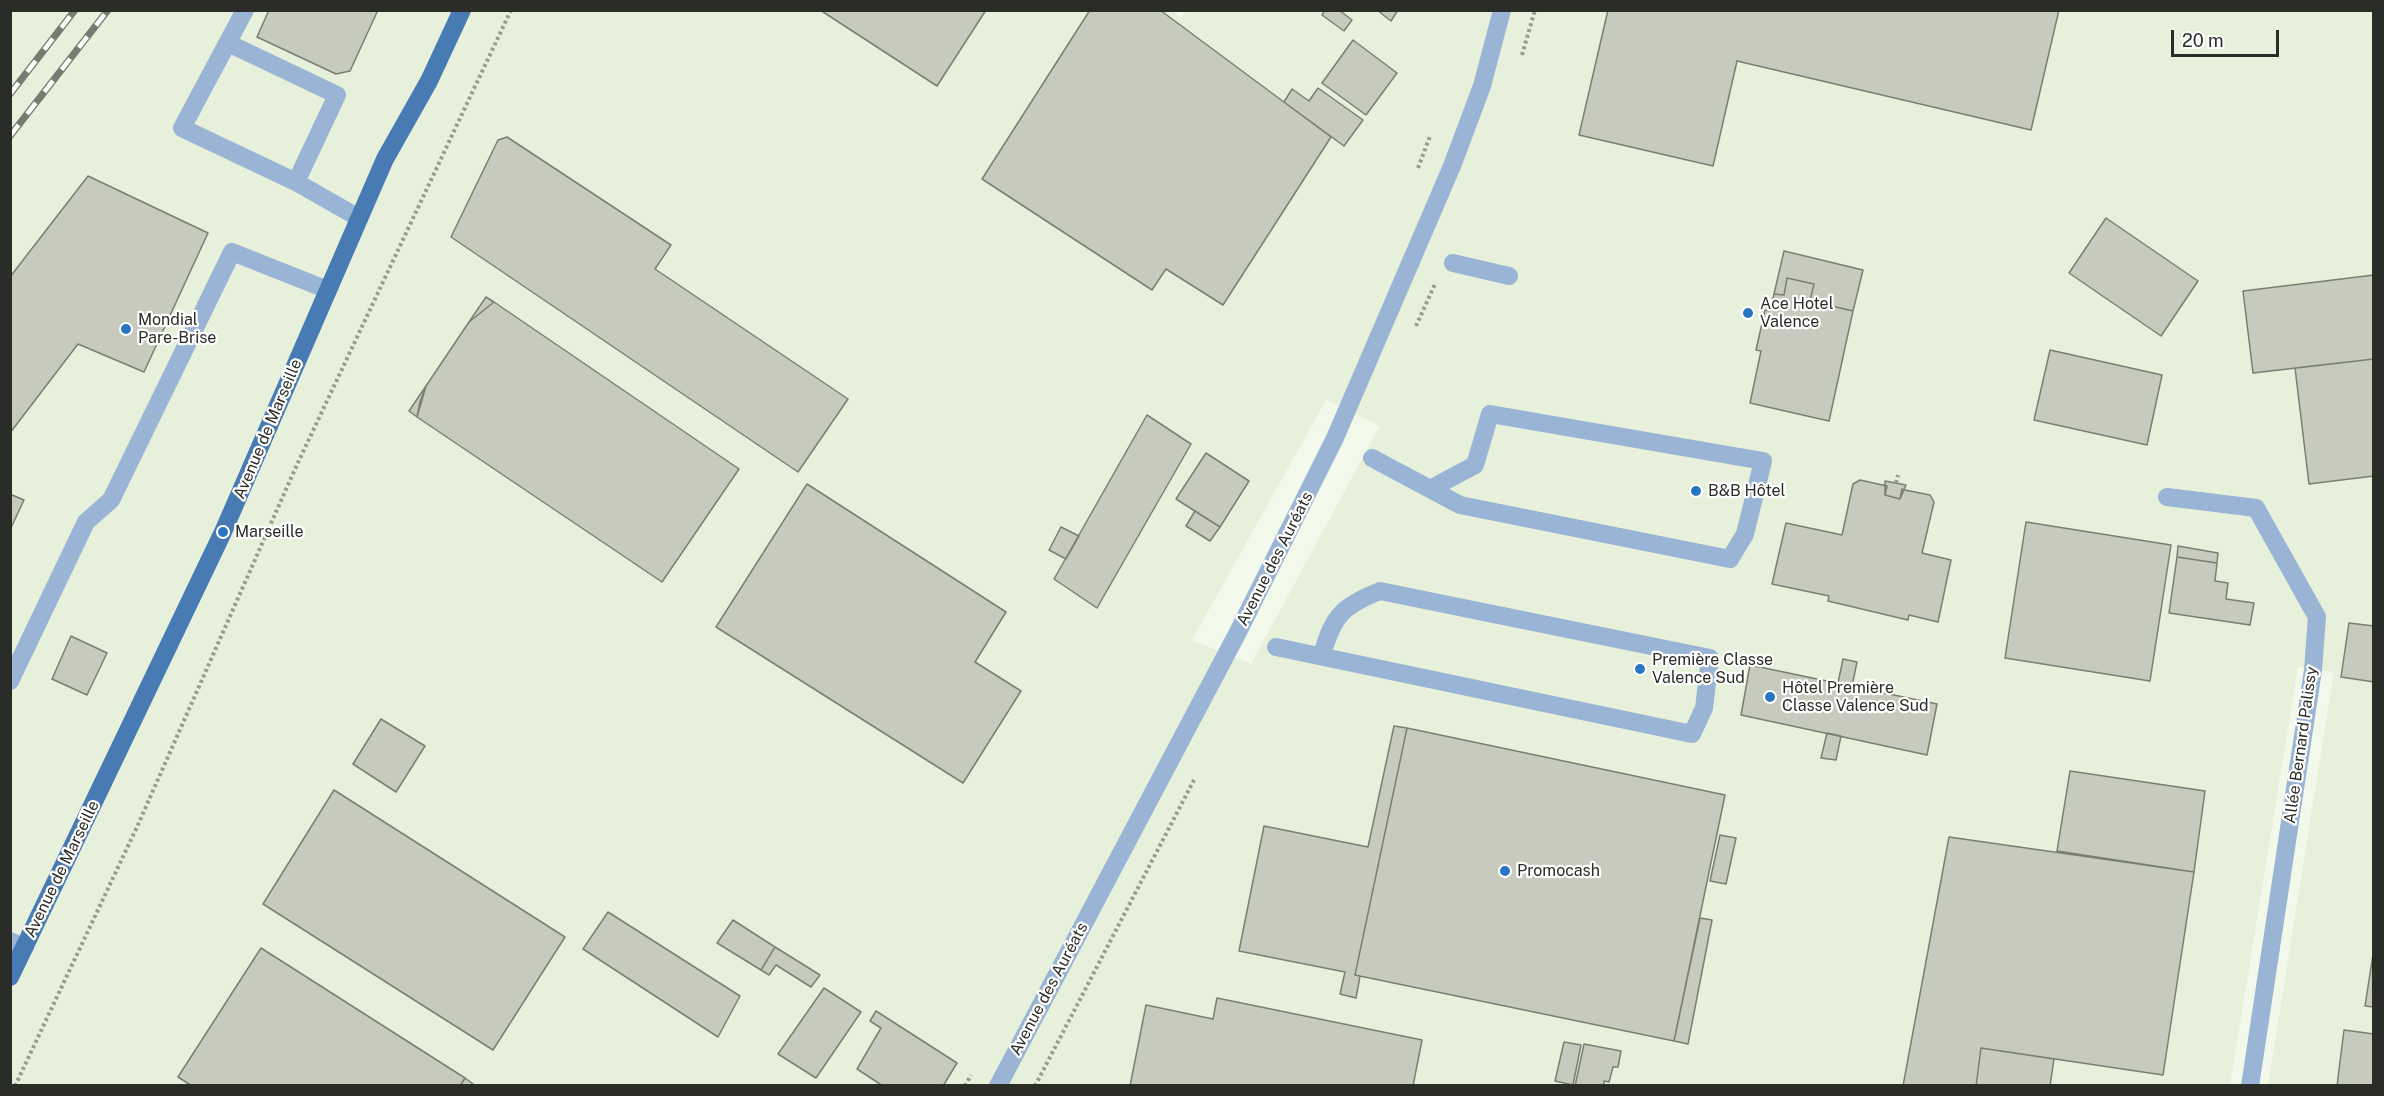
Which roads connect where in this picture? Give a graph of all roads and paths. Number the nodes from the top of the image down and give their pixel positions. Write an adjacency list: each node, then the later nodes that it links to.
1 (245, 10): 5 (street)
2 (462, 10): 9 (main road, Avenue de Marseille)
3 (511, 10): 24 (path)
4 (1502, 10): 26 (street, Avenue des Auréats)
5 (228, 43): 8 (street); 8 (street)
6 (1434, 127): 7 (path)
7 (1417, 171)
8 (296, 182): 9 (street)
9 (359, 218): 12 (main road, Avenue de Marseille)
10 (1453, 263): 11 (street)
11 (1509, 276)
12 (328, 290): 20 (street); 21 (main road, Avenue de Marseille)
13 (1372, 458): 16 (street)
14 (1898, 475): 15 (path)
15 (1896, 483)
16 (1432, 488): 16 (street)
17 (2167, 497): 27 (street, Allée Bernard Palissy)
18 (1276, 647): 19 (street)
19 (1322, 655): 19 (street)
20 (10, 681)
21 (18, 944): 22 (main road, Avenue de Marseille)
22 (10, 977)
23 (973, 1071): 25 (path)
24 (15, 1086)
25 (965, 1086)
26 (998, 1086)
27 (2250, 1086)

